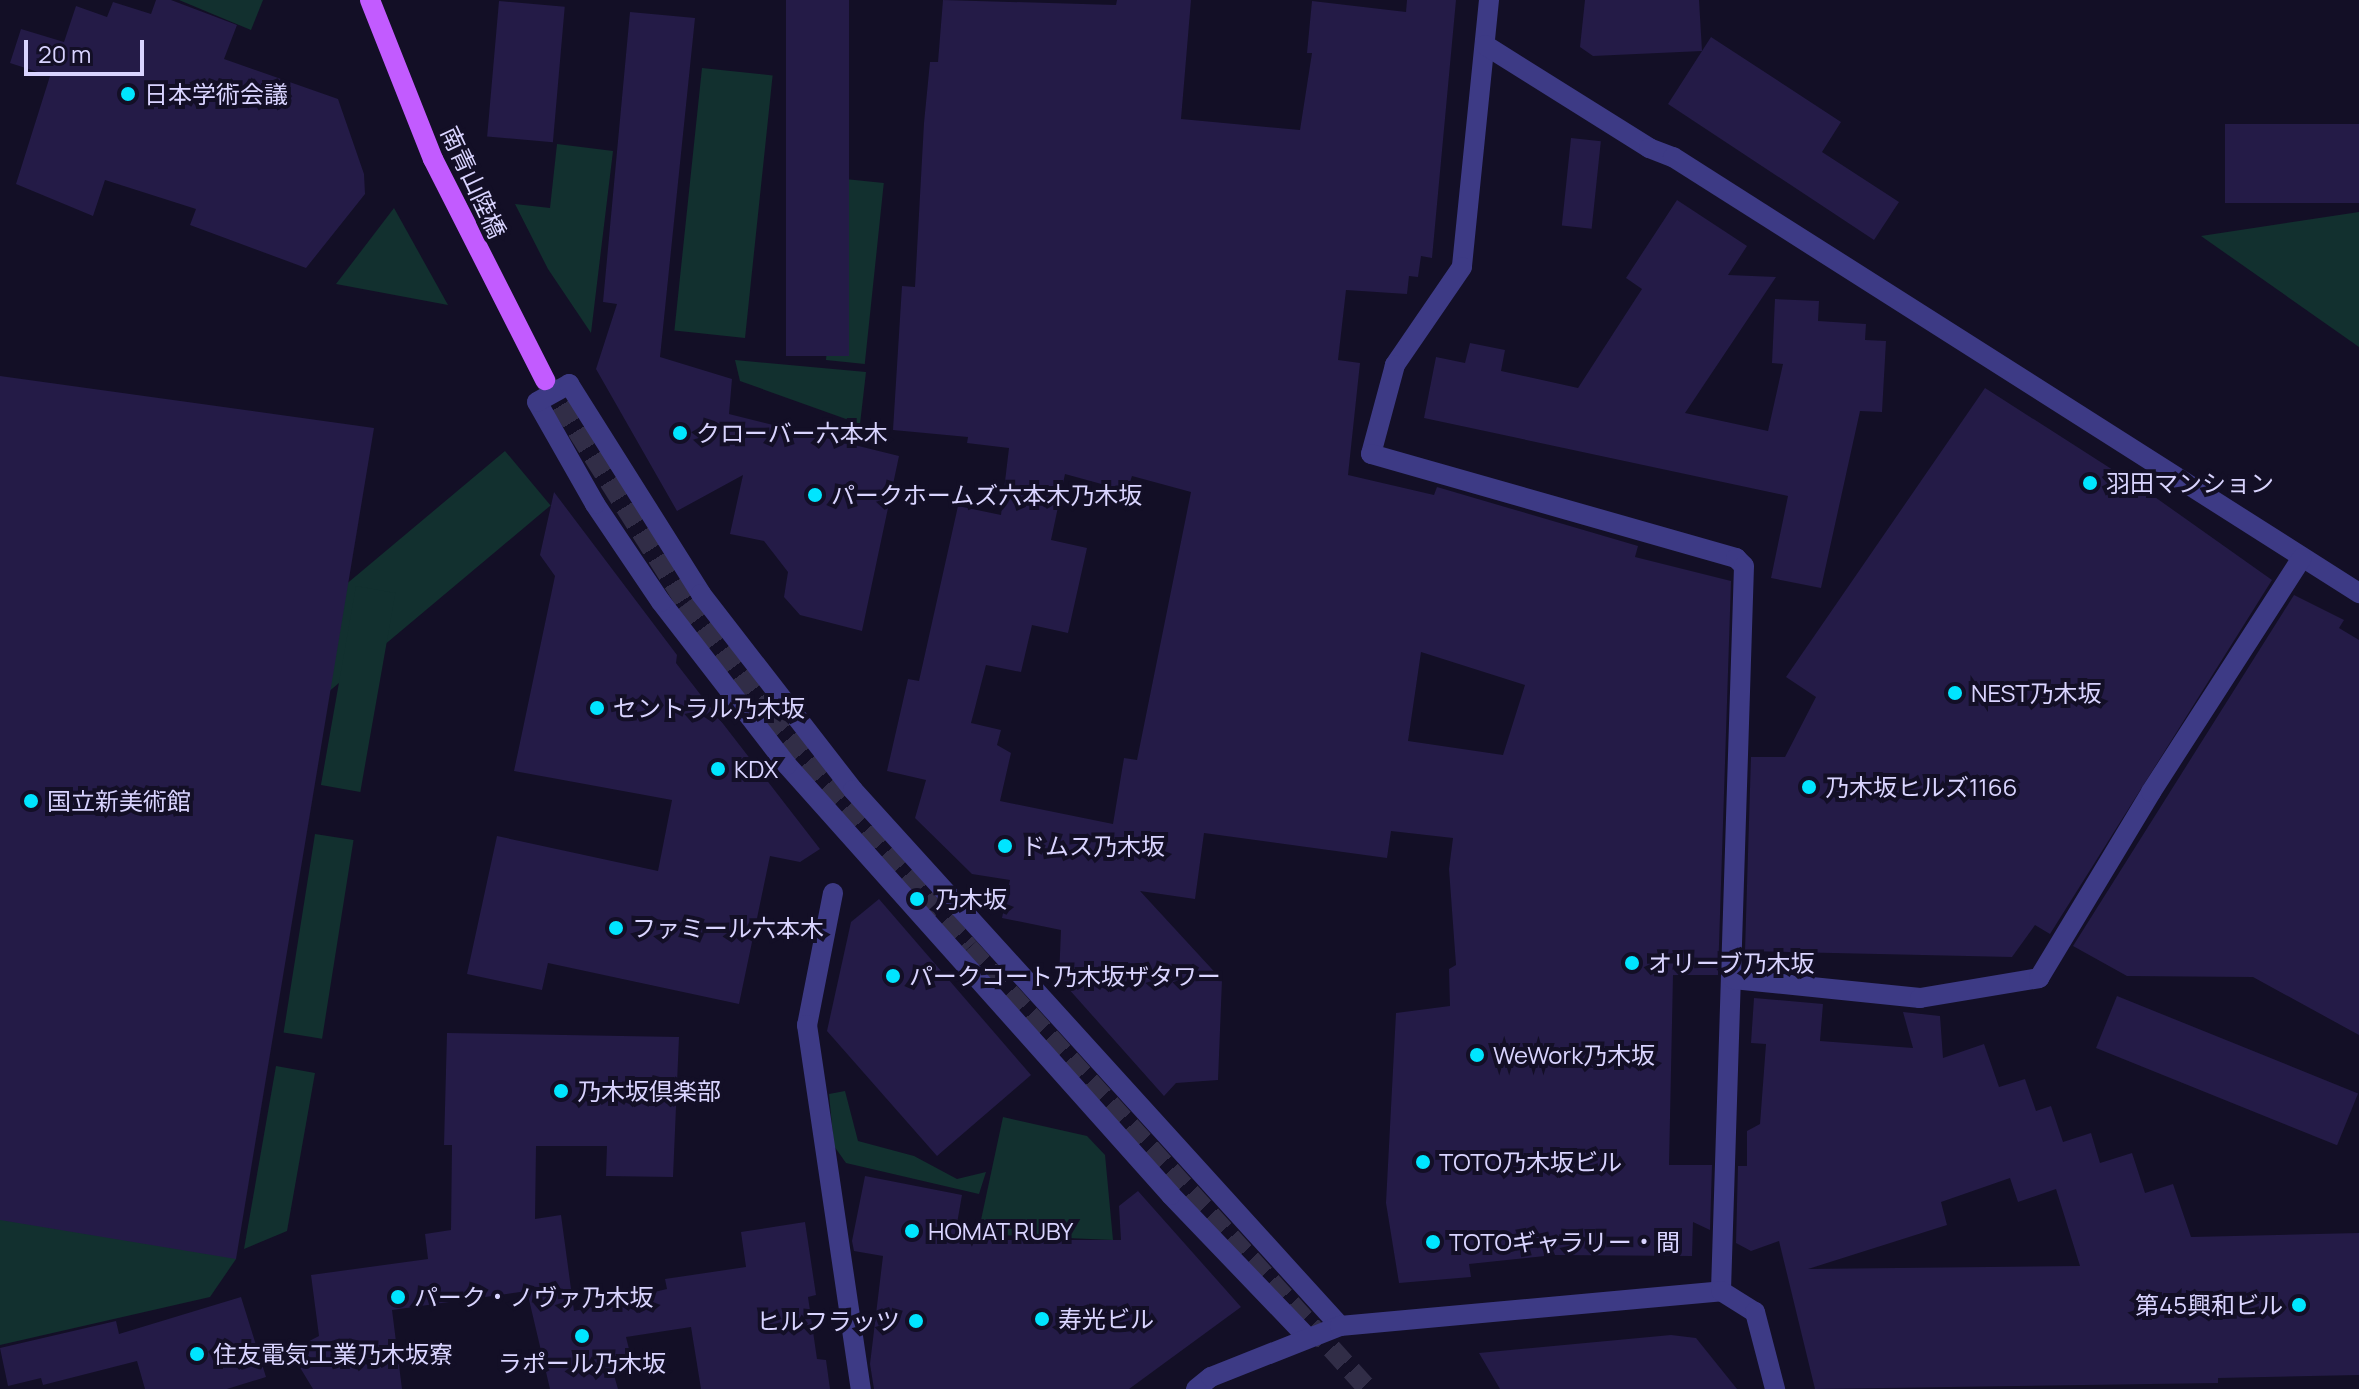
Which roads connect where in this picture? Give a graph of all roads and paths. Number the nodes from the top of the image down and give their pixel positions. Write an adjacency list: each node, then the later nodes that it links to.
1 (370, 0): 4 (main road, 南青山陸橋)
2 (1489, 0): 3 (street)
3 (1485, 45): 5 (street); 8 (street)
4 (545, 380)
5 (2302, 558): 6 (street); 8 (street)
6 (2359, 593)
7 (833, 893): 12 (street)
8 (1733, 979): 9 (street)
9 (1721, 1291): 10 (street); 14 (street)
10 (1340, 1326): 11 (street); 11 (street)
11 (1307, 1337): 13 (street)
12 (861, 1389)
13 (1196, 1389)
14 (1775, 1389)

